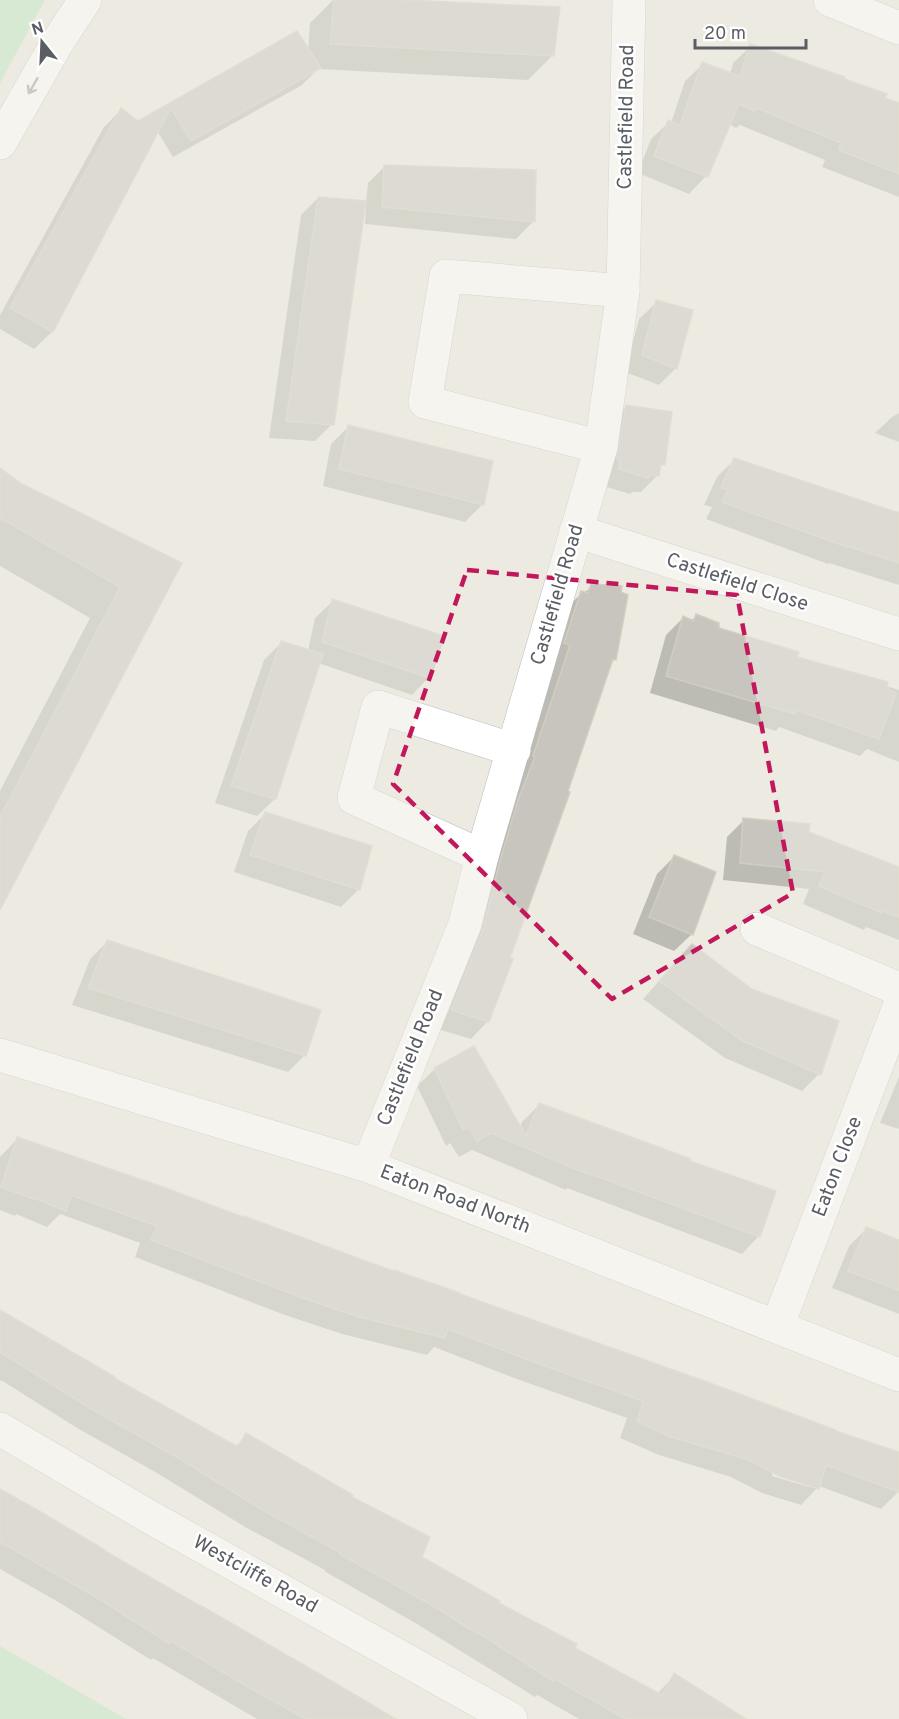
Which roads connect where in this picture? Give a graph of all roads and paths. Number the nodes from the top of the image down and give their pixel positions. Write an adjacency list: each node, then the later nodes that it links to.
1 (85, 0): 5 (street, one-way to 5)
2 (629, 0): 6 (street, Castlefield Road)
3 (847, 3): 4 (street)
4 (899, 28)
5 (0, 143)
6 (624, 291): 7 (street, Castlefield Road); 7 (street)
7 (601, 447): 8 (street, Castlefield Road)
8 (576, 531): 9 (street, Castlefield Close); 10 (street, Castlefield Road)
9 (899, 634)
10 (514, 750): 11 (street, Castlefield Road); 11 (street)
11 (482, 856): 16 (street, Castlefield Road)
12 (757, 929): 13 (street)
13 (899, 989)
14 (899, 1007): 17 (street, Eaton Close)
15 (0, 1055): 16 (street, Eaton Road North)
16 (368, 1166): 17 (street, Eaton Road North)
17 (777, 1327): 18 (street, Eaton Road North)
18 (899, 1375)
19 (0, 1429): 20 (street, Westcliffe Road)
20 (511, 1719)

